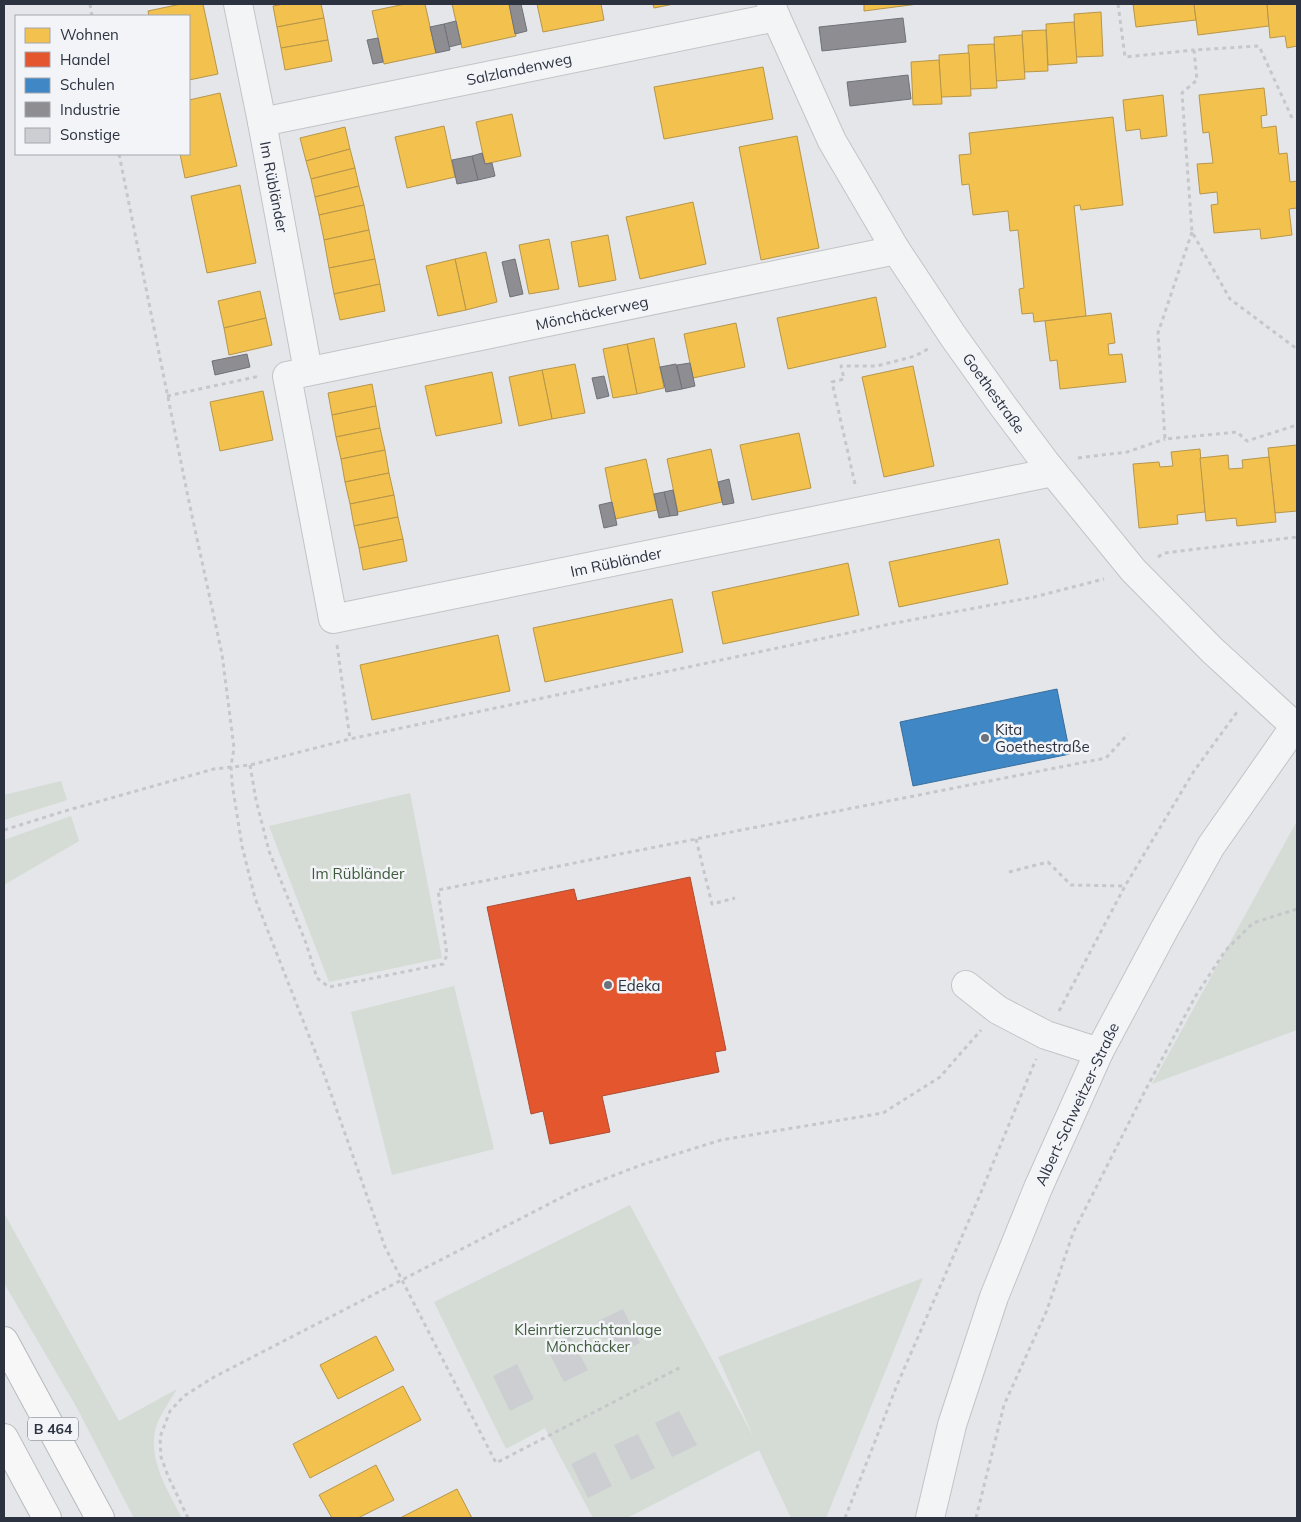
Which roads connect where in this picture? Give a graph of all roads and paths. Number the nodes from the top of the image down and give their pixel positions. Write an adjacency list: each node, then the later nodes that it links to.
1 (238, 4): 6 (street, Im Rübländer)
2 (1118, 4): 4 (path)
3 (773, 10): 6 (street, Salzlandenweg); 9 (street, Goethestraße)
4 (1194, 50): 5 (path); 8 (path)
5 (1292, 118)
6 (262, 122): 12 (street, Im Rübländer)
7 (119, 155): 13 (path)
8 (1192, 232): 11 (path); 15 (path)
9 (896, 250): 10 (street, Goethestraße); 12 (street, Mönchäckerweg)
10 (953, 336): 16 (street, Goethestraße); 17 (path)
11 (1297, 349)
12 (298, 373): 13 (path); 20 (street, Im Rübländer)
13 (167, 396): 26 (path)
14 (1297, 425): 15 (path)
15 (1165, 439): 16 (path)
16 (1049, 467): 17 (street, Im Rübländer); 19 (street, Goethestraße)
17 (861, 512): 20 (street, Im Rübländer)
18 (1297, 537): 19 (path)
19 (1133, 570): 21 (street, Goethestraße); 24 (path)
20 (334, 619): 24 (path)
21 (1254, 689): 22 (street, Goethestraße); 30 (path)
22 (1296, 726): 36 (street, Albert-Schweitzer-Straße)
23 (1128, 734): 28 (path)
24 (350, 740): 25 (path)
25 (250, 765): 26 (path); 28 (path)
26 (232, 766): 27 (path); 37 (path)
27 (4, 830)
28 (696, 839): 31 (path)
29 (1009, 872): 30 (path)
30 (1125, 886): 35 (path)
31 (735, 898)
32 (1297, 909): 46 (path)
33 (966, 985): 34 (street)
34 (998, 1010): 35 (street); 37 (path)
35 (1046, 1035): 36 (street); 44 (path)
36 (1098, 1052): 45 (street, Albert-Schweitzer-Straße)
37 (403, 1280): 39 (path); 43 (path)
38 (4, 1342): 42 (highway, B 464)
39 (683, 1366)
40 (4, 1438): 41 (highway, B 464)
41 (47, 1518)
42 (100, 1518)
43 (188, 1518)
44 (845, 1518)
45 (930, 1518)
46 (976, 1518)

